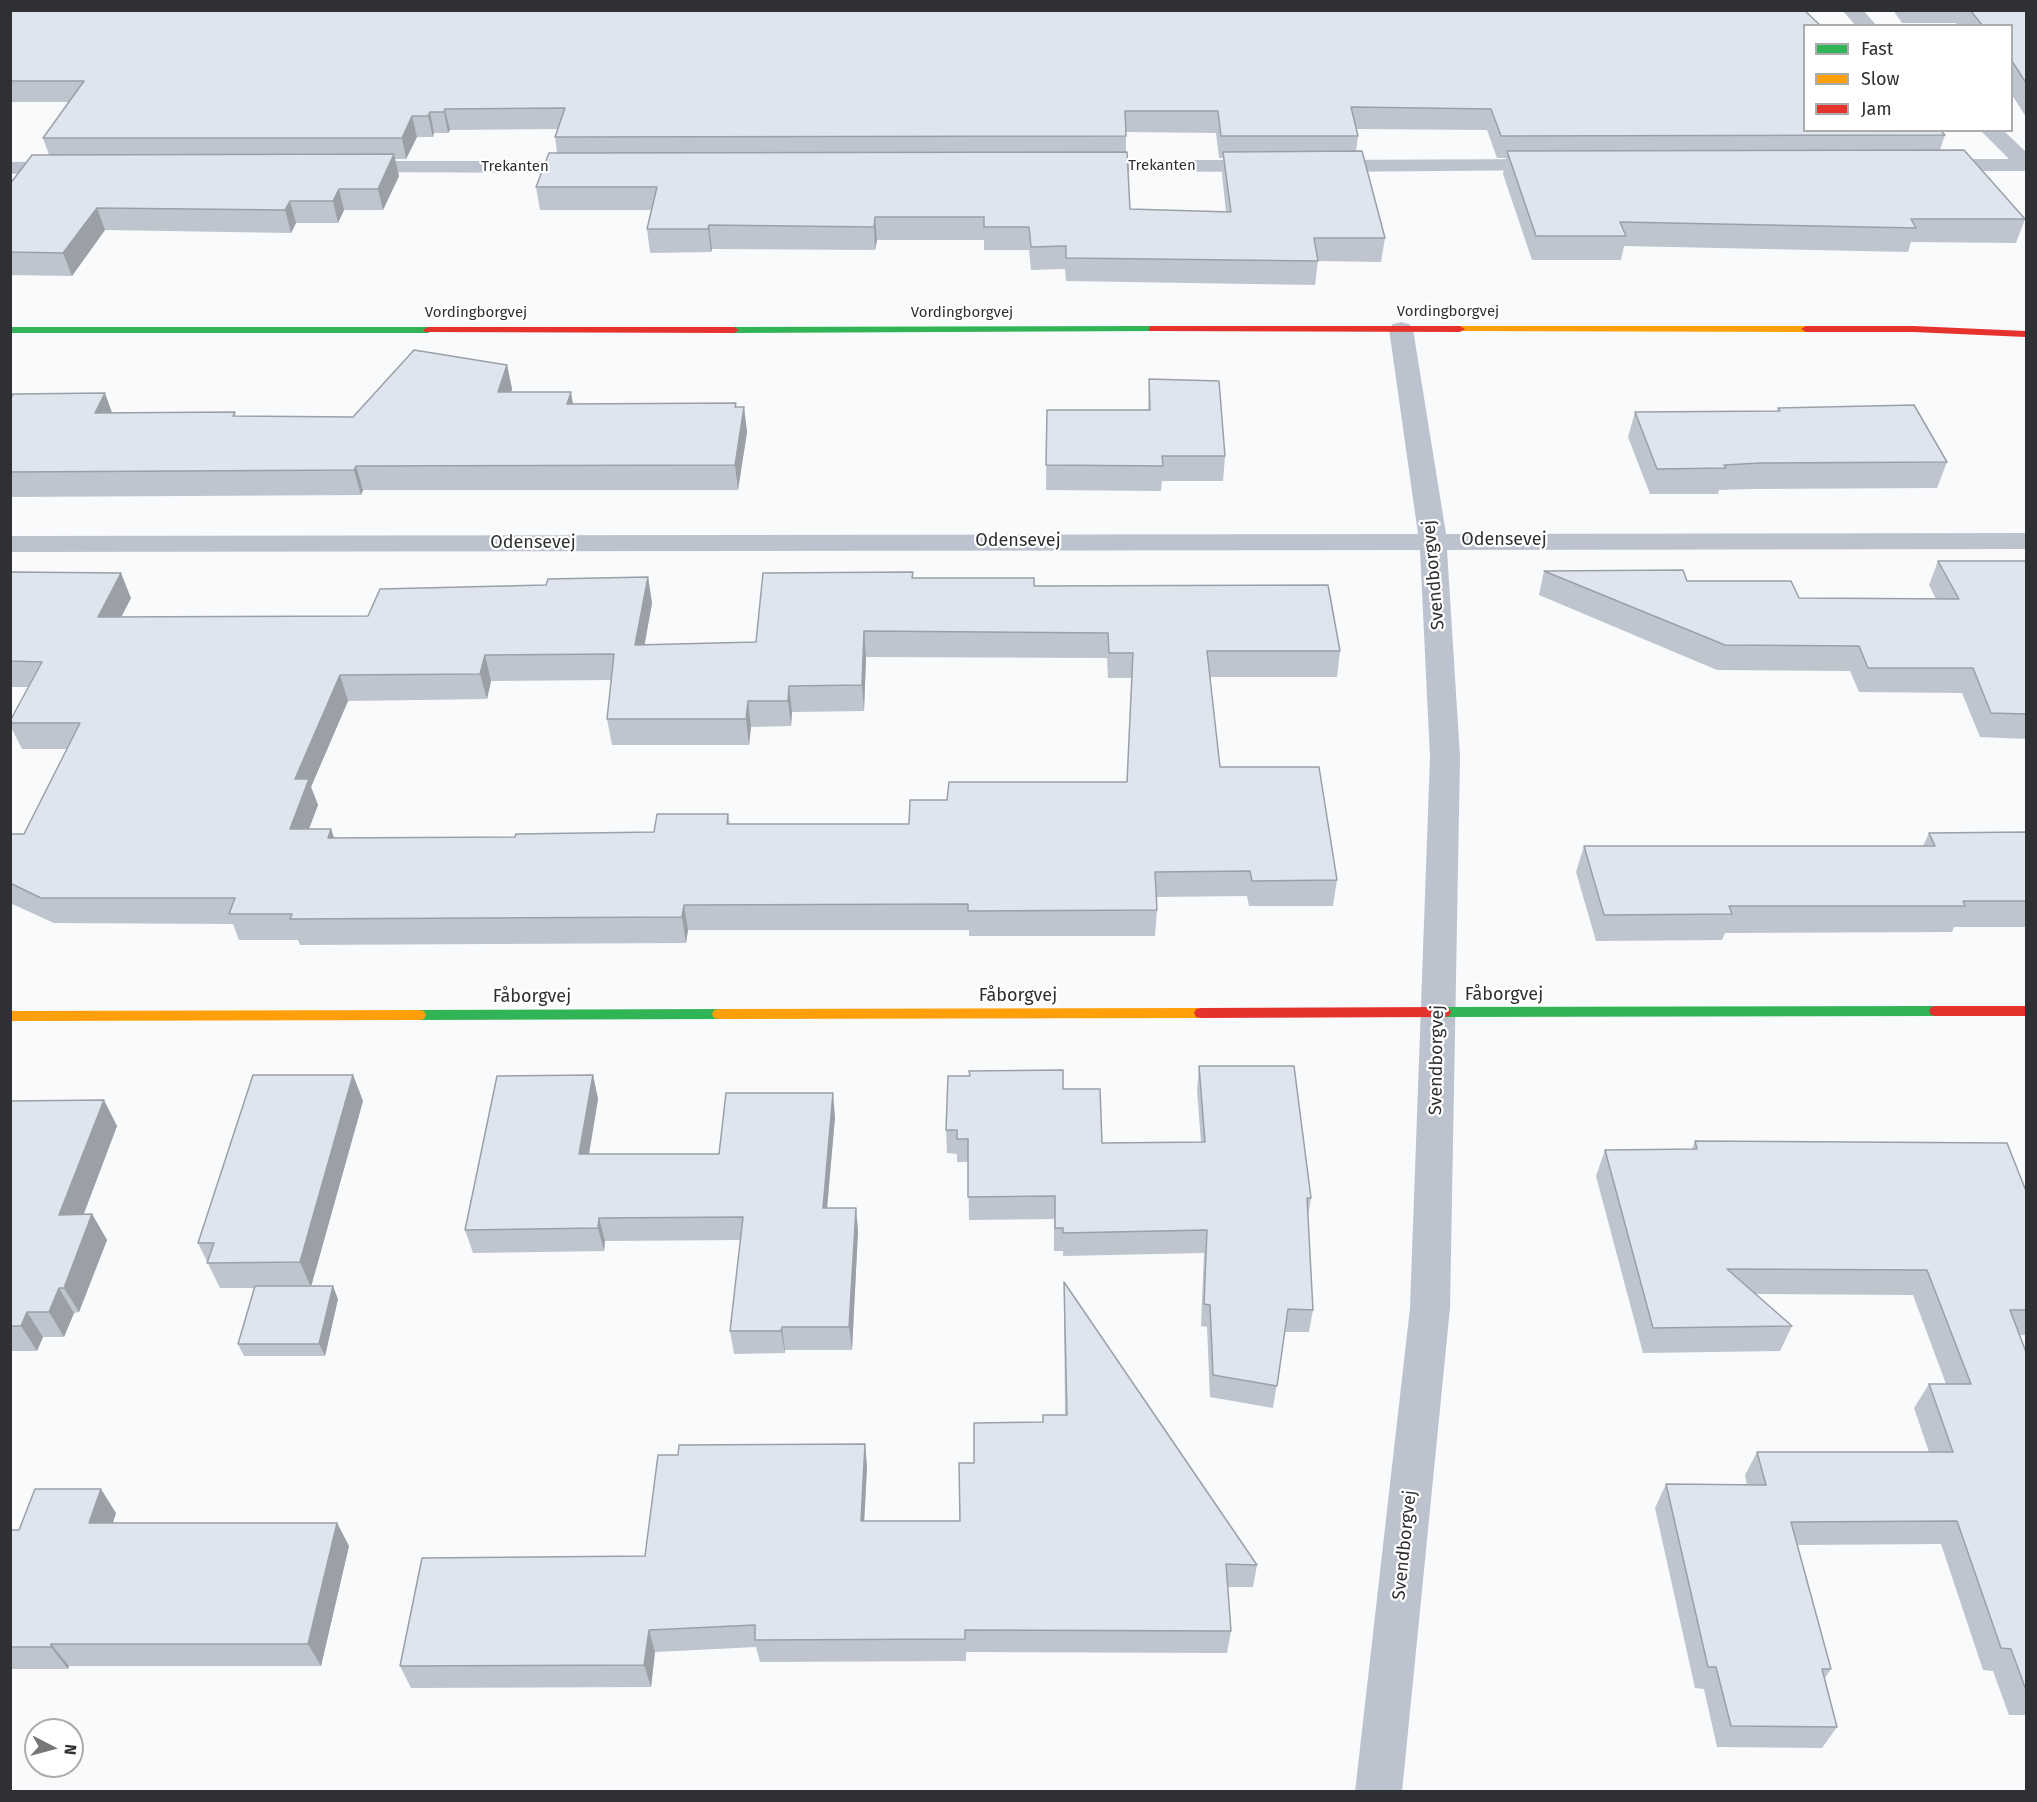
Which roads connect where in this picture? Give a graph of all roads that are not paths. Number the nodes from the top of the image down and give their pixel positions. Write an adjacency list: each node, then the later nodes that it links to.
1 (1851, 10): 2 (street)
2 (1866, 24)
3 (1991, 132): 4 (street)
4 (2026, 164): 6 (street)
5 (1573, 165): 7 (street, Trekanten)
6 (1907, 165)
7 (1060, 166)
8 (82, 167): 11 (street)
9 (333, 167): 10 (street, Trekanten)
10 (607, 167)
11 (10, 168)
12 (2026, 322): 14 (main road, Vordingborgvej)
13 (1401, 329): 14 (main road, Vordingborgvej); 15 (main road, Vordingborgvej); 17 (street, Svendborgvej)
14 (1913, 329): 16 (main road, Vordingborgvej)
15 (10, 330)
16 (2026, 334)
17 (1433, 540): 18 (street, Odensevej); 19 (street, Odensevej); 21 (street, Svendborgvej)
18 (2026, 541)
19 (10, 544)
20 (2026, 1011): 21 (main road, Fåborgvej)
21 (1438, 1013): 22 (main road, Fåborgvej); 23 (street, Svendborgvej)
22 (10, 1016)
23 (1378, 1791)

